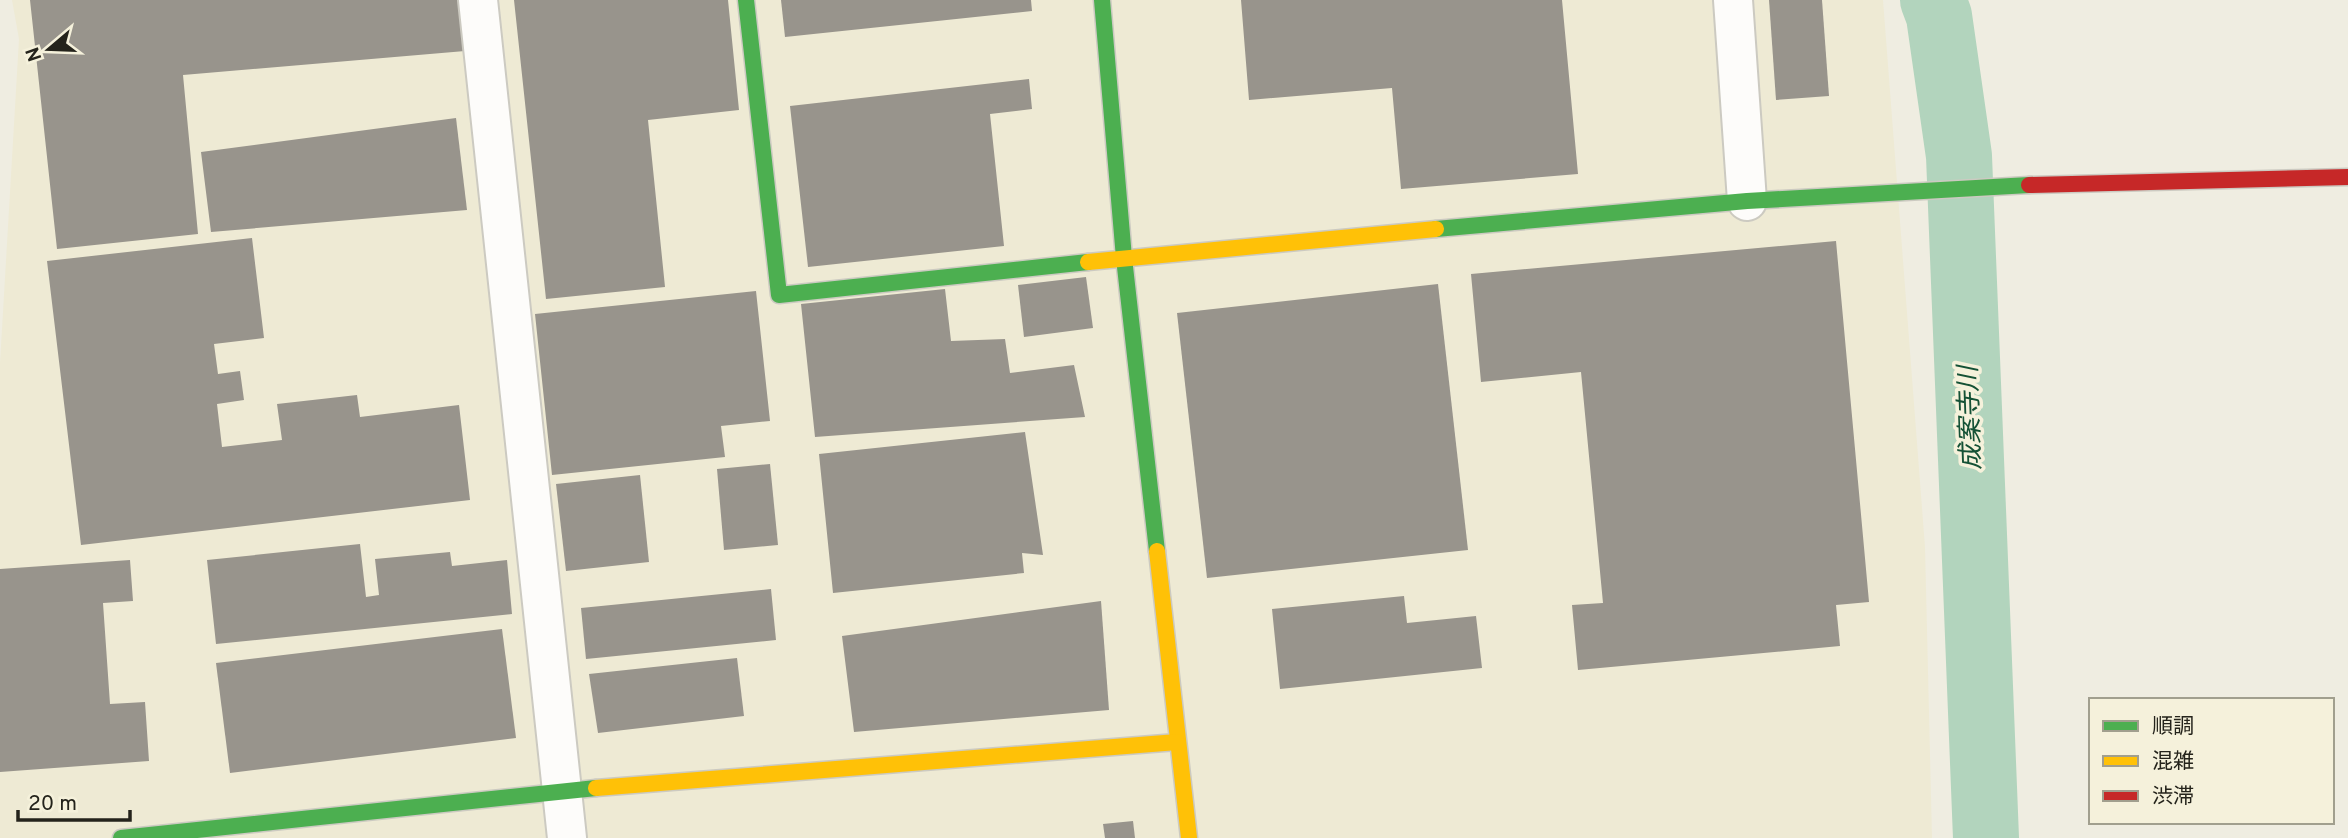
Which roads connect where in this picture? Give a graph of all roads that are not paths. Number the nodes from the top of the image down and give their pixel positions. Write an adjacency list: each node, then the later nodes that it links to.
1 (478, 0): 9 (street)
2 (746, 0): 7 (street)
3 (1102, 0): 7 (street)
4 (1733, 0): 6 (street)
5 (2348, 177): 6 (street)
6 (1746, 201): 7 (street)
7 (1124, 258): 8 (street)
8 (1177, 742): 9 (street); 12 (street)
9 (562, 791): 10 (street); 11 (street)
10 (121, 838)
11 (567, 838)
12 (1189, 838)

